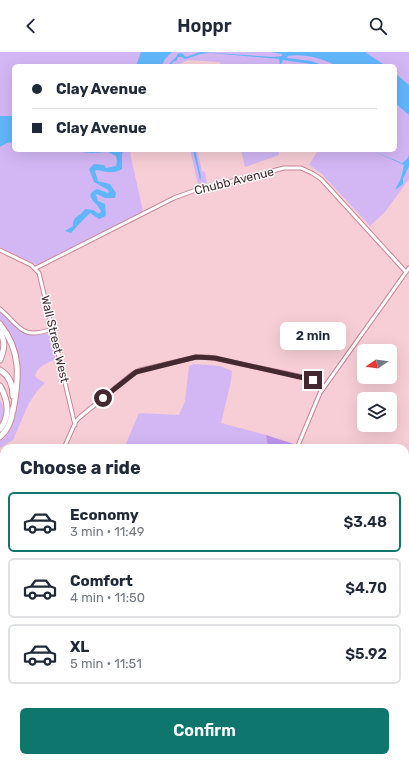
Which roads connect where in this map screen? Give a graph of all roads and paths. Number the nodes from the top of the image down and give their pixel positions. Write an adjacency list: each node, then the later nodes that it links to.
1 (0, 250): 2 (street)
2 (36, 268): 4 (street, Chubb Avenue); 7 (street, Wall Street West)
3 (409, 268): 4 (street)
4 (406, 272): 12 (street)
5 (0, 308): 7 (street)
6 (0, 324): 14 (main road)
7 (52, 329): 16 (street, Wall Street West)
8 (0, 332): 9 (main road)
9 (0, 360)
10 (0, 370): 14 (main road)
11 (0, 386): 15 (main road)
12 (324, 387): 16 (street); 20 (street)
13 (0, 394): 15 (main road)
14 (13, 410): 18 (main road)
15 (6, 418): 17 (main road)
16 (75, 424): 19 (street)
17 (0, 429)
18 (0, 437)
19 (66, 444)
20 (299, 444)

